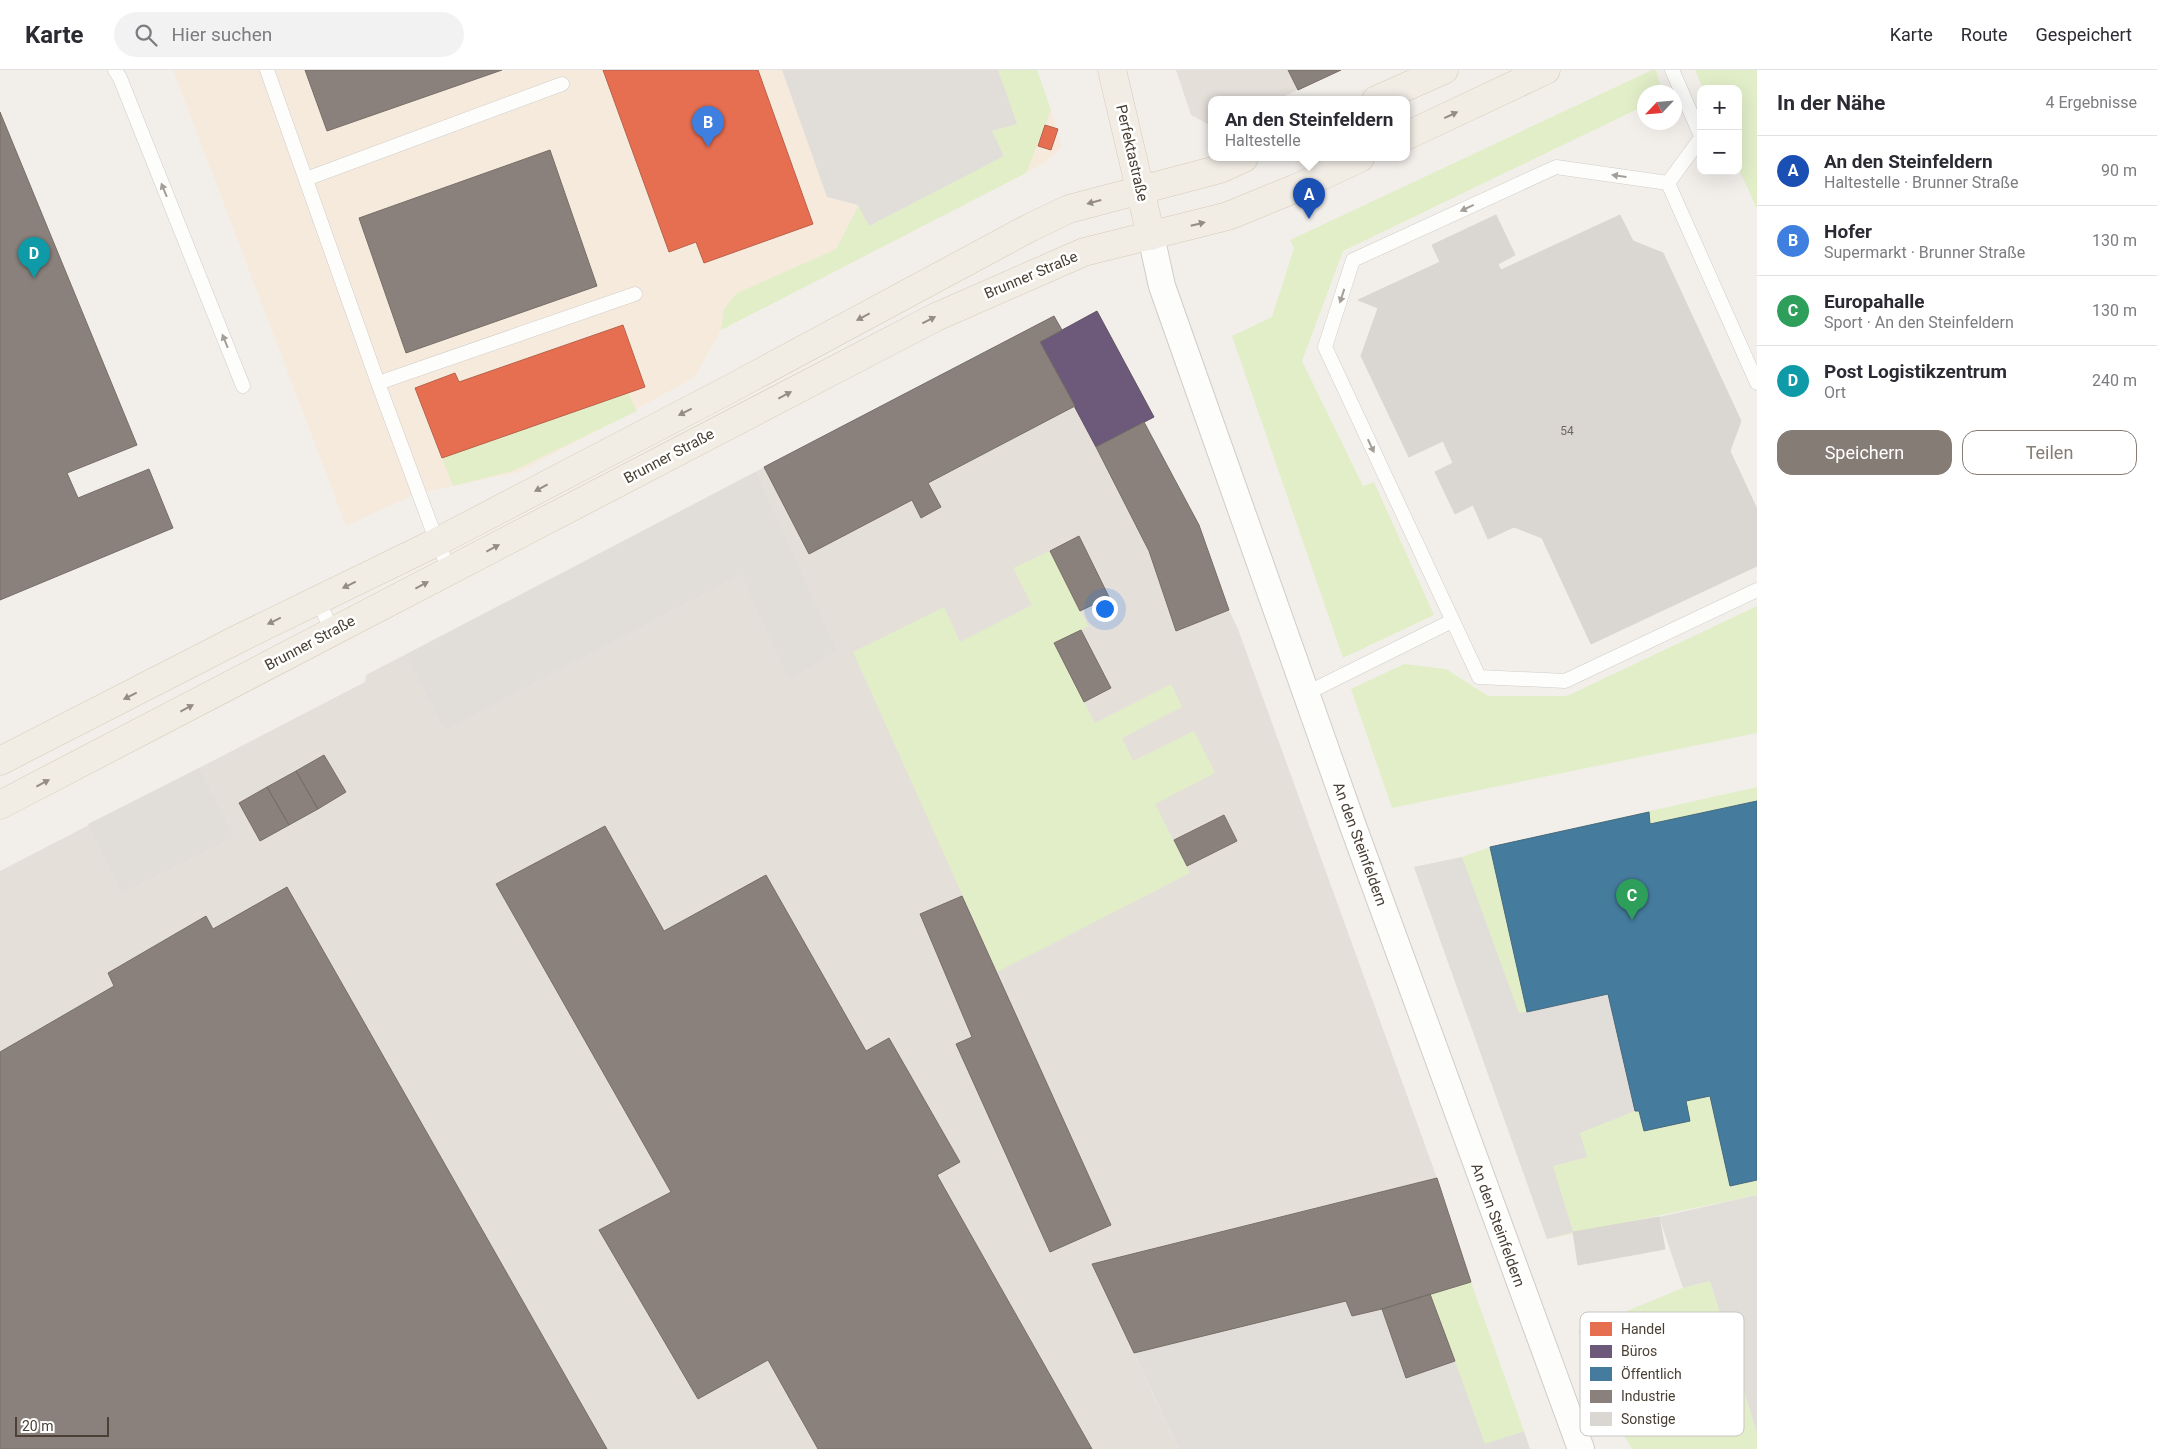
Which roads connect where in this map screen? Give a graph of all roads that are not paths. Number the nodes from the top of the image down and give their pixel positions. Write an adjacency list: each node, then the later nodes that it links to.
1 (115, 70): 21 (lane, one-way to 1)
2 (266, 70): 14 (lane)
3 (1112, 70): 16 (main road, Perfektastraße)
4 (1444, 70): 8 (main road)
5 (1546, 70): 10 (main road, one-way to 5)
6 (1672, 70): 9 (lane)
7 (562, 84): 14 (lane)
8 (1385, 96)
9 (1698, 130)
10 (1410, 134)
11 (1697, 143): 15 (lane)
12 (1237, 161): 16 (main road, Brunner Straße)
13 (1353, 161): 17 (main road, Brunner Straße, one-way to 13)
14 (306, 179): 19 (lane)
15 (1668, 183): 20 (lane); 26 (lane, one-way to 26)
16 (1141, 190): 17 (main road, Perfektastraße); 22 (main road, Brunner Straße, one-way to 22)
17 (1151, 236): 23 (main road, Brunner Straße, one-way to 17); 28 (street, An den Steinfeldern)
18 (635, 294): 19 (lane)
19 (378, 383): 22 (lane)
20 (1757, 383)
21 (243, 386)
22 (437, 542): 23 (lane); 25 (main road, Brunner Straße, one-way to 25)
23 (450, 571): 27 (main road, Brunner Straße, one-way to 23)
24 (1757, 590): 26 (lane)
25 (318, 600): 27 (lane); 29 (main road, Brunner Straße, one-way to 29)
26 (1452, 621): 28 (lane)
27 (332, 631): 30 (main road, Brunner Straße, one-way to 27)
28 (1307, 693): 31 (street, An den Steinfeldern)
29 (0, 761)
30 (0, 805)
31 (1581, 1449)

